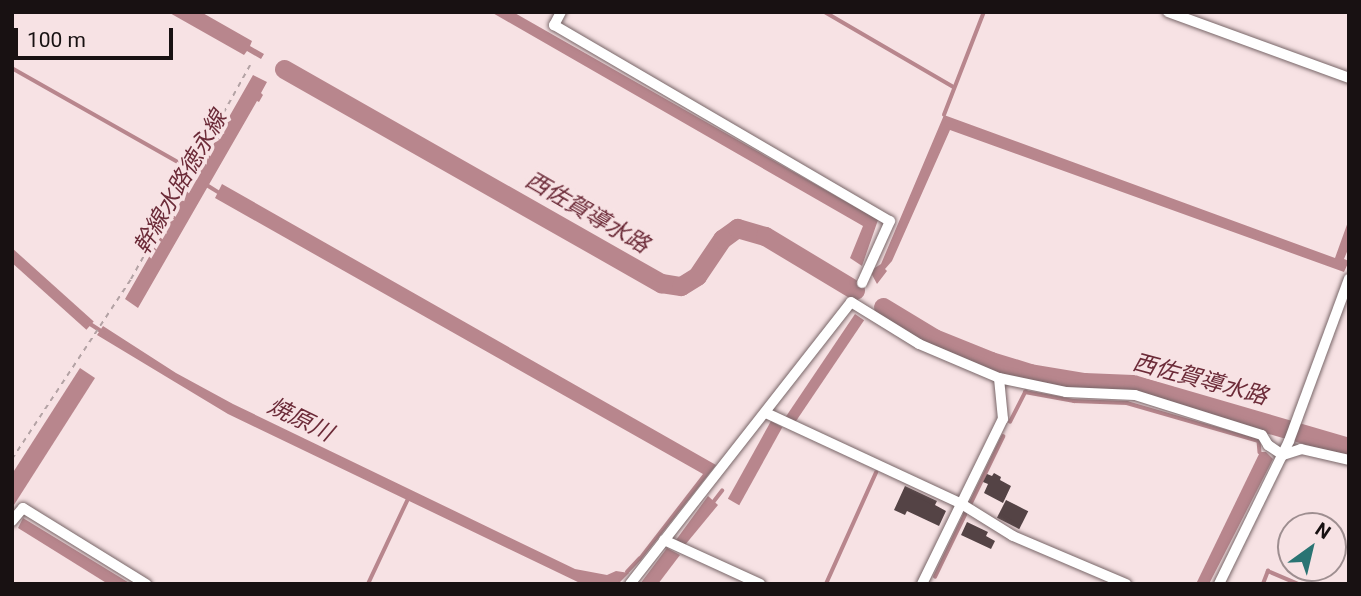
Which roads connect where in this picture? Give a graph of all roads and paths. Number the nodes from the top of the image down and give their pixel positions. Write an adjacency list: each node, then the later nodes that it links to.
1 (561, 12): 6 (street)
2 (1168, 12): 4 (street)
3 (250, 65): 10 (path)
4 (1349, 78)
5 (1349, 279): 9 (street)
6 (862, 283)
7 (999, 378): 8 (street); 9 (street); 12 (street)
8 (775, 417): 12 (street); 14 (street)
9 (1283, 455): 11 (street); 20 (street)
10 (12, 459)
11 (1349, 460)
12 (960, 503): 18 (street); 19 (street)
13 (12, 521): 15 (street)
14 (673, 544): 16 (street); 17 (street)
15 (144, 583)
16 (630, 584)
17 (760, 584)
18 (922, 584)
19 (1126, 584)
20 (1219, 584)

